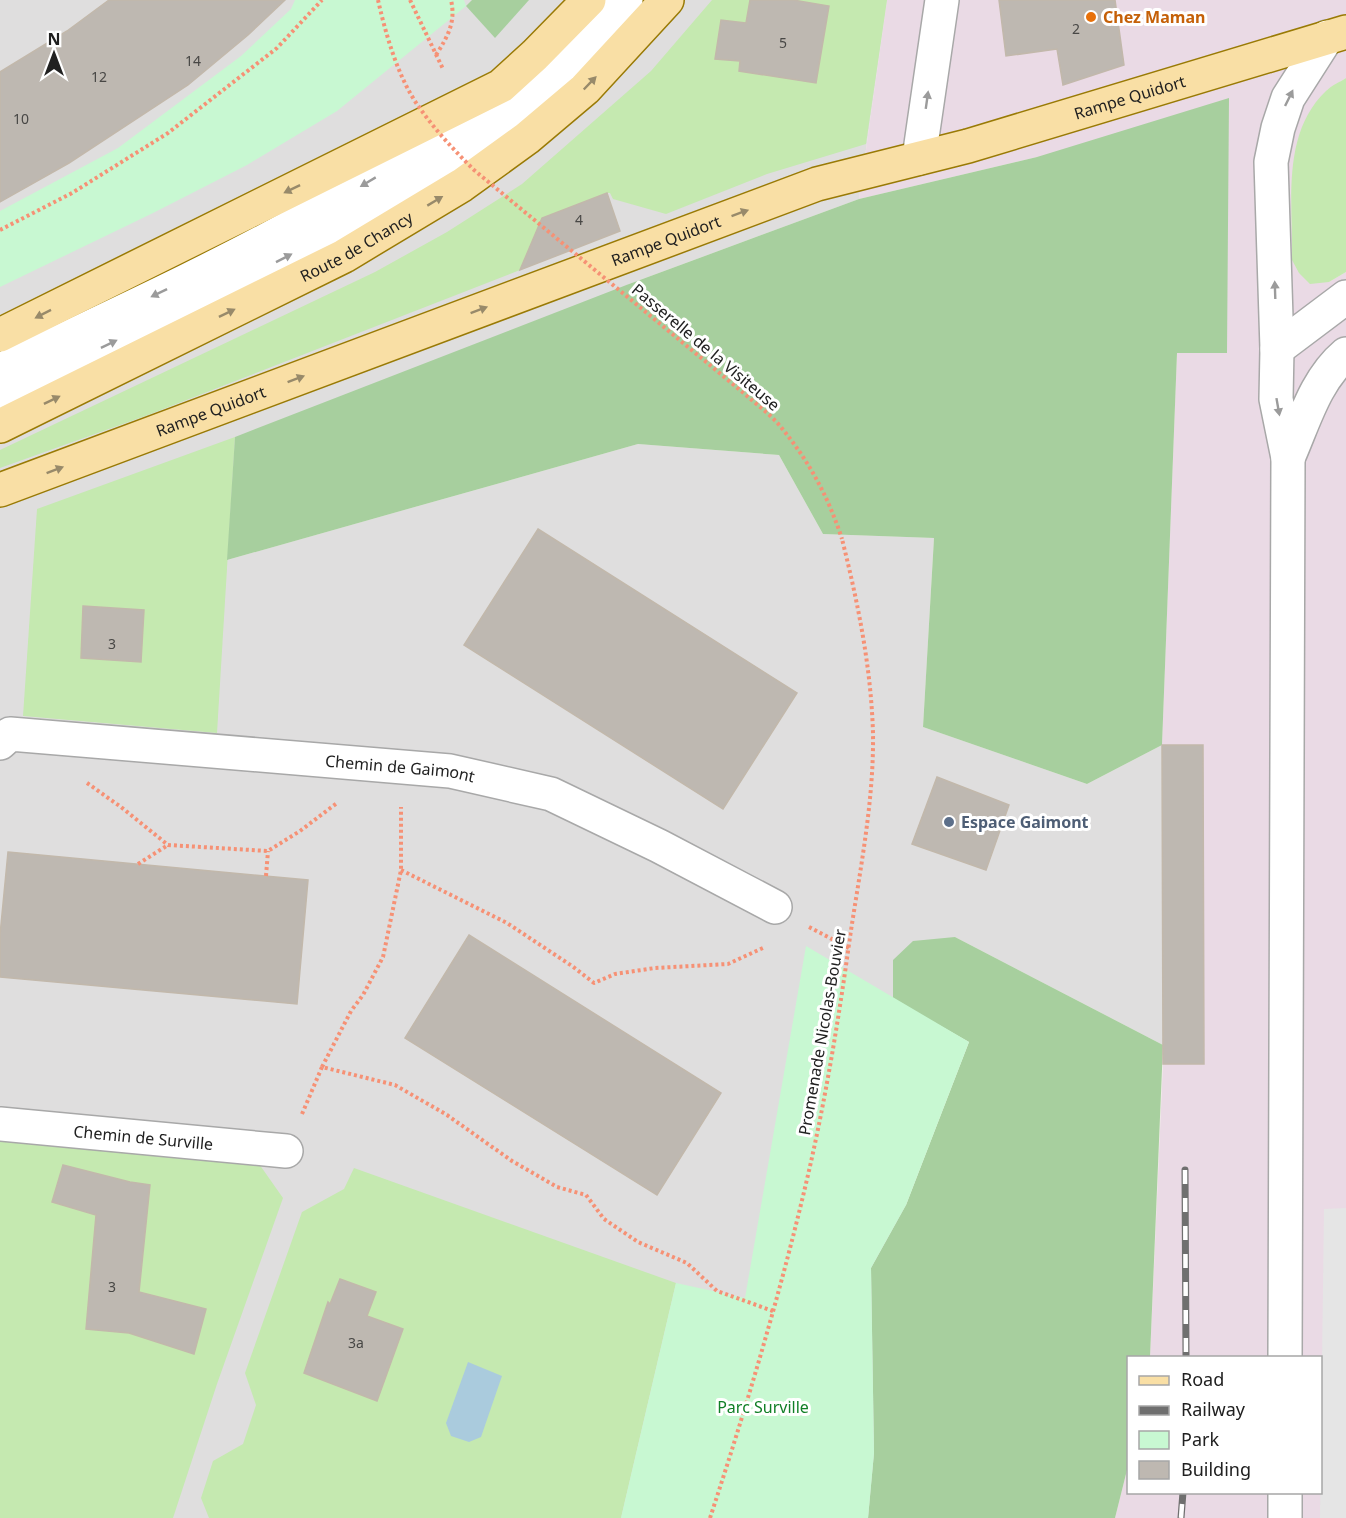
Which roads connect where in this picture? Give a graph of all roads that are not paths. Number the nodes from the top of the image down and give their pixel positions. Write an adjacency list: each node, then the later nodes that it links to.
1 (589, 0): 6 (main road)
2 (626, 0): 13 (street, one-way to 2)
3 (667, 0): 14 (main road, Route de Chancy, one-way to 3)
4 (942, 0): 7 (street, one-way to 4)
5 (1336, 34): 7 (main road, Rampe Quidort); 10 (street, one-way to 5)
6 (501, 86): 9 (main road, one-way to 9); 12 (street, one-way to 12)
7 (919, 158): 16 (main road, Rampe Quidort, one-way to 7)
8 (1346, 297): 10 (street)
9 (0, 335)
10 (1277, 349): 15 (street, one-way to 15)
11 (1346, 354): 15 (street)
12 (0, 370)
13 (0, 398)
14 (0, 426)
15 (1288, 458): 21 (street)
16 (0, 490)
17 (0, 742): 18 (street, Chemin de Gaimont)
18 (775, 907)
19 (0, 1124): 20 (street, Chemin de Surville)
20 (286, 1151)
21 (1285, 1356)
22 (1285, 1494): 23 (street)
23 (1285, 1518)

